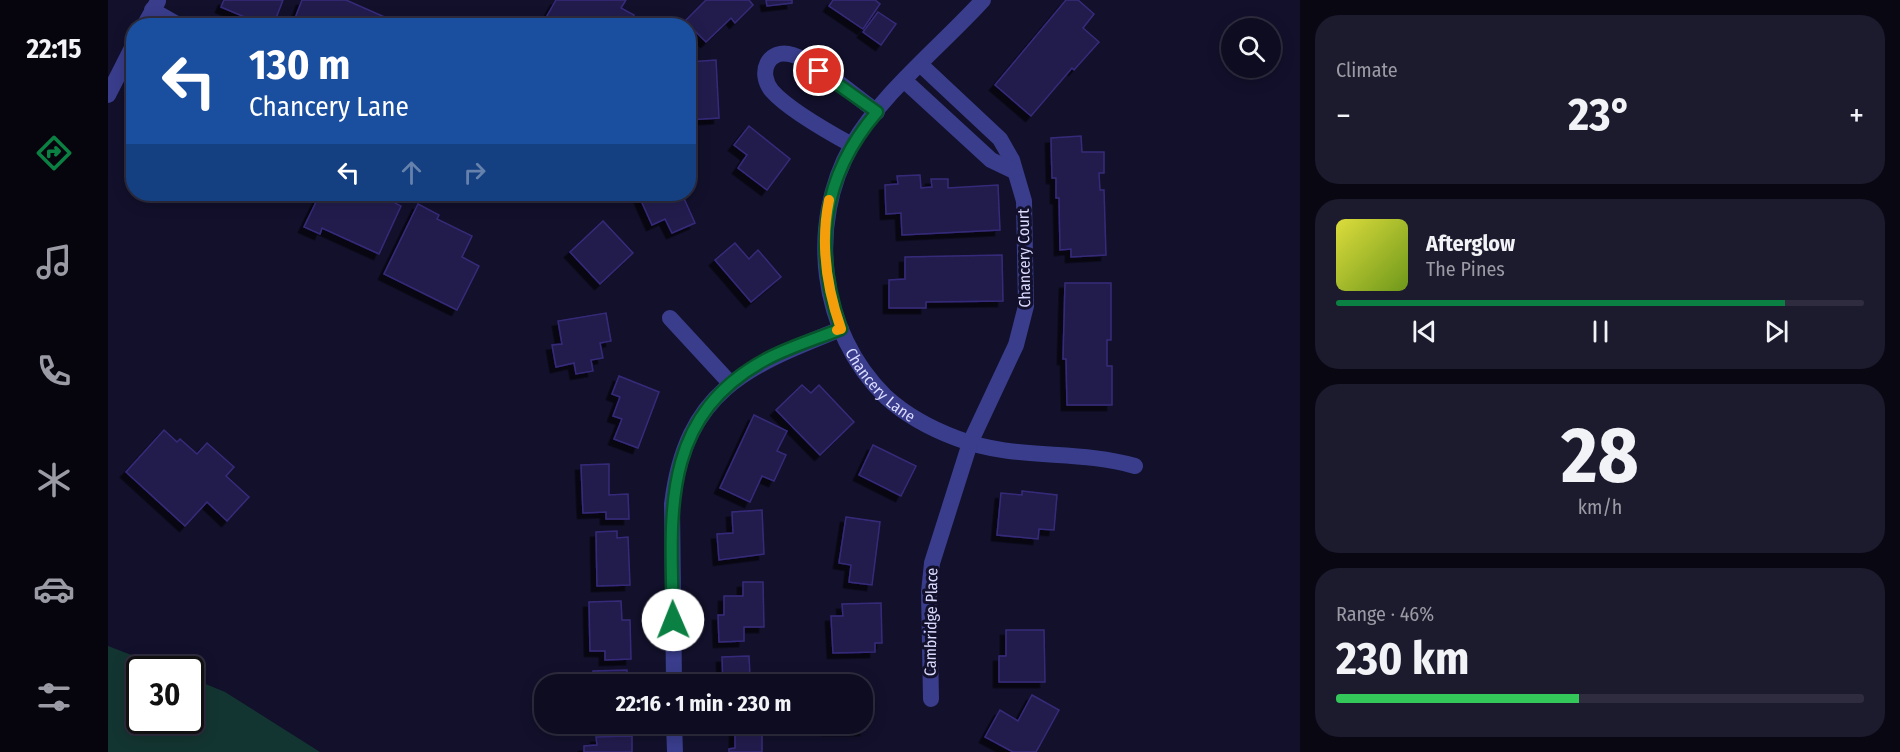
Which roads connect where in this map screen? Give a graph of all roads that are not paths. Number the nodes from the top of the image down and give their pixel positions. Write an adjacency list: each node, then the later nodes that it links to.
1 (983, 0): 5 (street, Chancery Lane)
2 (155, 5): 3 (street)
3 (170, 18)
4 (126, 60): 7 (street)
5 (921, 65): 6 (street, Chancery Lane); 10 (street, Chancery Court)
6 (905, 81): 8 (street, Chancery Lane); 10 (street)
7 (108, 95)
8 (877, 112): 9 (street, Chancery Lane); 9 (street)
9 (852, 145): 12 (street, Chancery Lane)
10 (1014, 171): 14 (street, Chancery Court)
11 (670, 318): 13 (street)
12 (841, 329): 13 (street); 14 (street, Chancery Lane)
13 (730, 383): 16 (street)
14 (970, 443): 15 (street, Chancery Lane); 17 (street, Cambridge Place)
15 (1135, 466)
16 (674, 674)
17 (931, 699)
18 (674, 734): 19 (street)
19 (675, 752)

